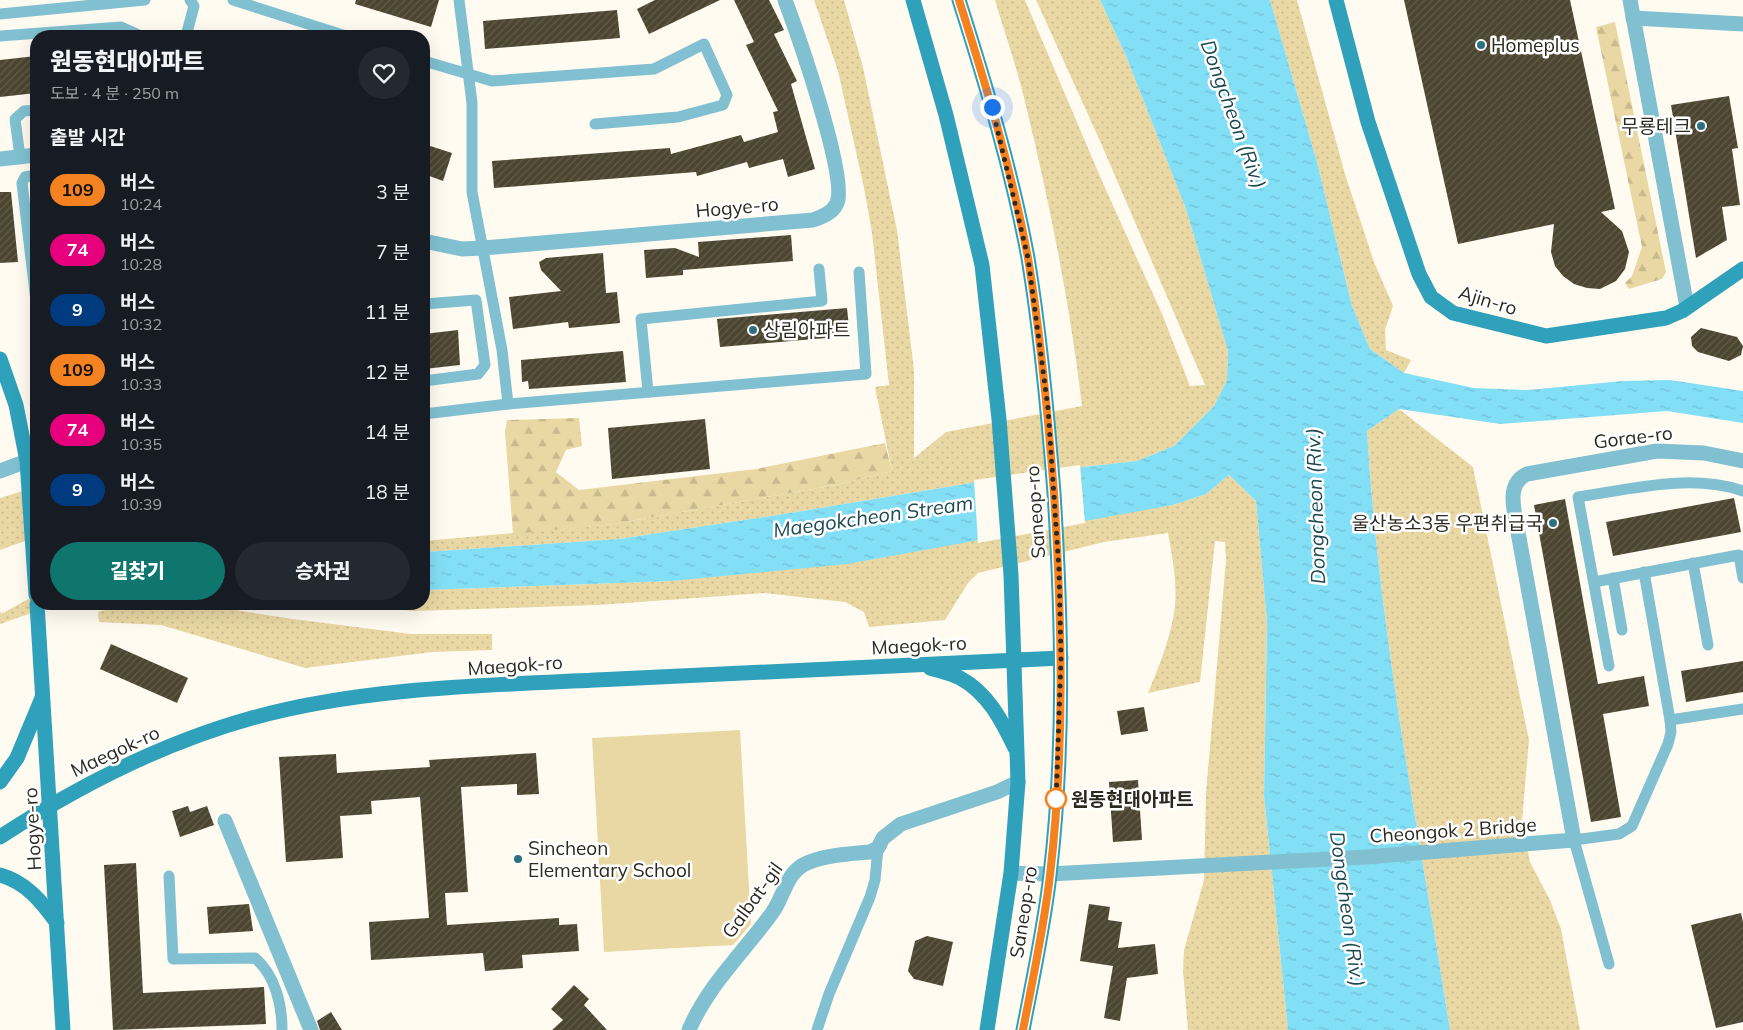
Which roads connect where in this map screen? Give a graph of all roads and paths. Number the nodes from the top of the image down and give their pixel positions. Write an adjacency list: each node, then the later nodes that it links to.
1 (145, 0): 10 (lane)
2 (190, 0): 15 (lane)
3 (233, 0): 16 (lane)
4 (458, 0): 20 (lane)
5 (786, 0): 28 (street, Hogye-ro)
6 (913, 0): 54 (street, Saneop-ro)
7 (959, 0): 53 (street, Saneop-ro)
8 (1336, 0): 34 (street, Ajin-ro)
9 (1630, 0): 11 (street)
10 (0, 14)
11 (1633, 18): 12 (street); 34 (street)
12 (1743, 24)
13 (80, 30): 14 (lane)
14 (127, 30)
15 (188, 30)
16 (327, 30)
17 (30, 34): 18 (lane)
18 (0, 36)
19 (430, 63): 20 (lane)
20 (468, 75): 22 (lane); 28 (lane)
21 (30, 110): 24 (lane)
22 (595, 124)
23 (30, 156): 24 (street)
24 (20, 157): 25 (street)
25 (0, 159)
26 (30, 176): 29 (lane)
27 (430, 242): 28 (street, Hogye-ro)
28 (484, 248): 38 (lane)
29 (30, 250)
30 (819, 269): 37 (lane)
31 (1743, 269): 34 (street, Ajin-ro)
32 (859, 272): 37 (lane)
33 (430, 304): 36 (lane)
34 (1687, 307)
35 (0, 359): 40 (street)
36 (430, 380)
37 (648, 392): 38 (lane)
38 (508, 404): 39 (lane)
39 (430, 413)
40 (30, 453)
41 (30, 461): 43 (street)
42 (1743, 461): 66 (street, Gorae-ro)
43 (0, 471)
44 (1743, 491): 49 (lane)
45 (1693, 563): 46 (lane); 48 (lane); 52 (lane)
46 (1644, 572): 47 (lane); 59 (lane)
47 (1614, 578): 49 (lane); 51 (lane)
48 (1743, 578)
49 (1594, 582): 56 (lane)
50 (37, 610): 57 (street, Hogye-ro)
51 (1622, 630)
52 (1708, 645)
53 (1061, 658): 54 (street, Maegok-ro); 69 (street, Saneop-ro)
54 (1015, 660): 55 (street, Maegok-ro); 60 (street, Saneop-ro)
55 (922, 665): 60 (street); 63 (street, Maegok-ro)
56 (1609, 666)
57 (43, 694): 61 (street); 63 (street, Hogye-ro)
58 (1743, 709): 59 (lane)
59 (1670, 720): 66 (lane)
60 (1017, 751): 62 (street, Saneop-ro)
61 (0, 782)
62 (1018, 782): 67 (street); 68 (street, Saneop-ro)
63 (51, 804): 65 (street, Maegok-ro); 72 (street, Hogye-ro)
64 (225, 821): 76 (street)
65 (0, 837)
66 (1570, 841): 69 (street, Cheongok 2 Bridge); 73 (lane)
67 (878, 848): 77 (street, Galbat-gil); 78 (lane)
68 (1011, 872): 69 (street, Cheongok 2 Bridge); 79 (street, Saneop-ro)
69 (1050, 874): 80 (street, Saneop-ro)
70 (0, 875): 72 (street)
71 (169, 876): 75 (lane)
72 (58, 923): 74 (street, Hogye-ro)
73 (1609, 964)
74 (63, 1030)
75 (282, 1030)
76 (310, 1030)
77 (689, 1030)
78 (817, 1030)
79 (987, 1030)
80 (1023, 1030)

